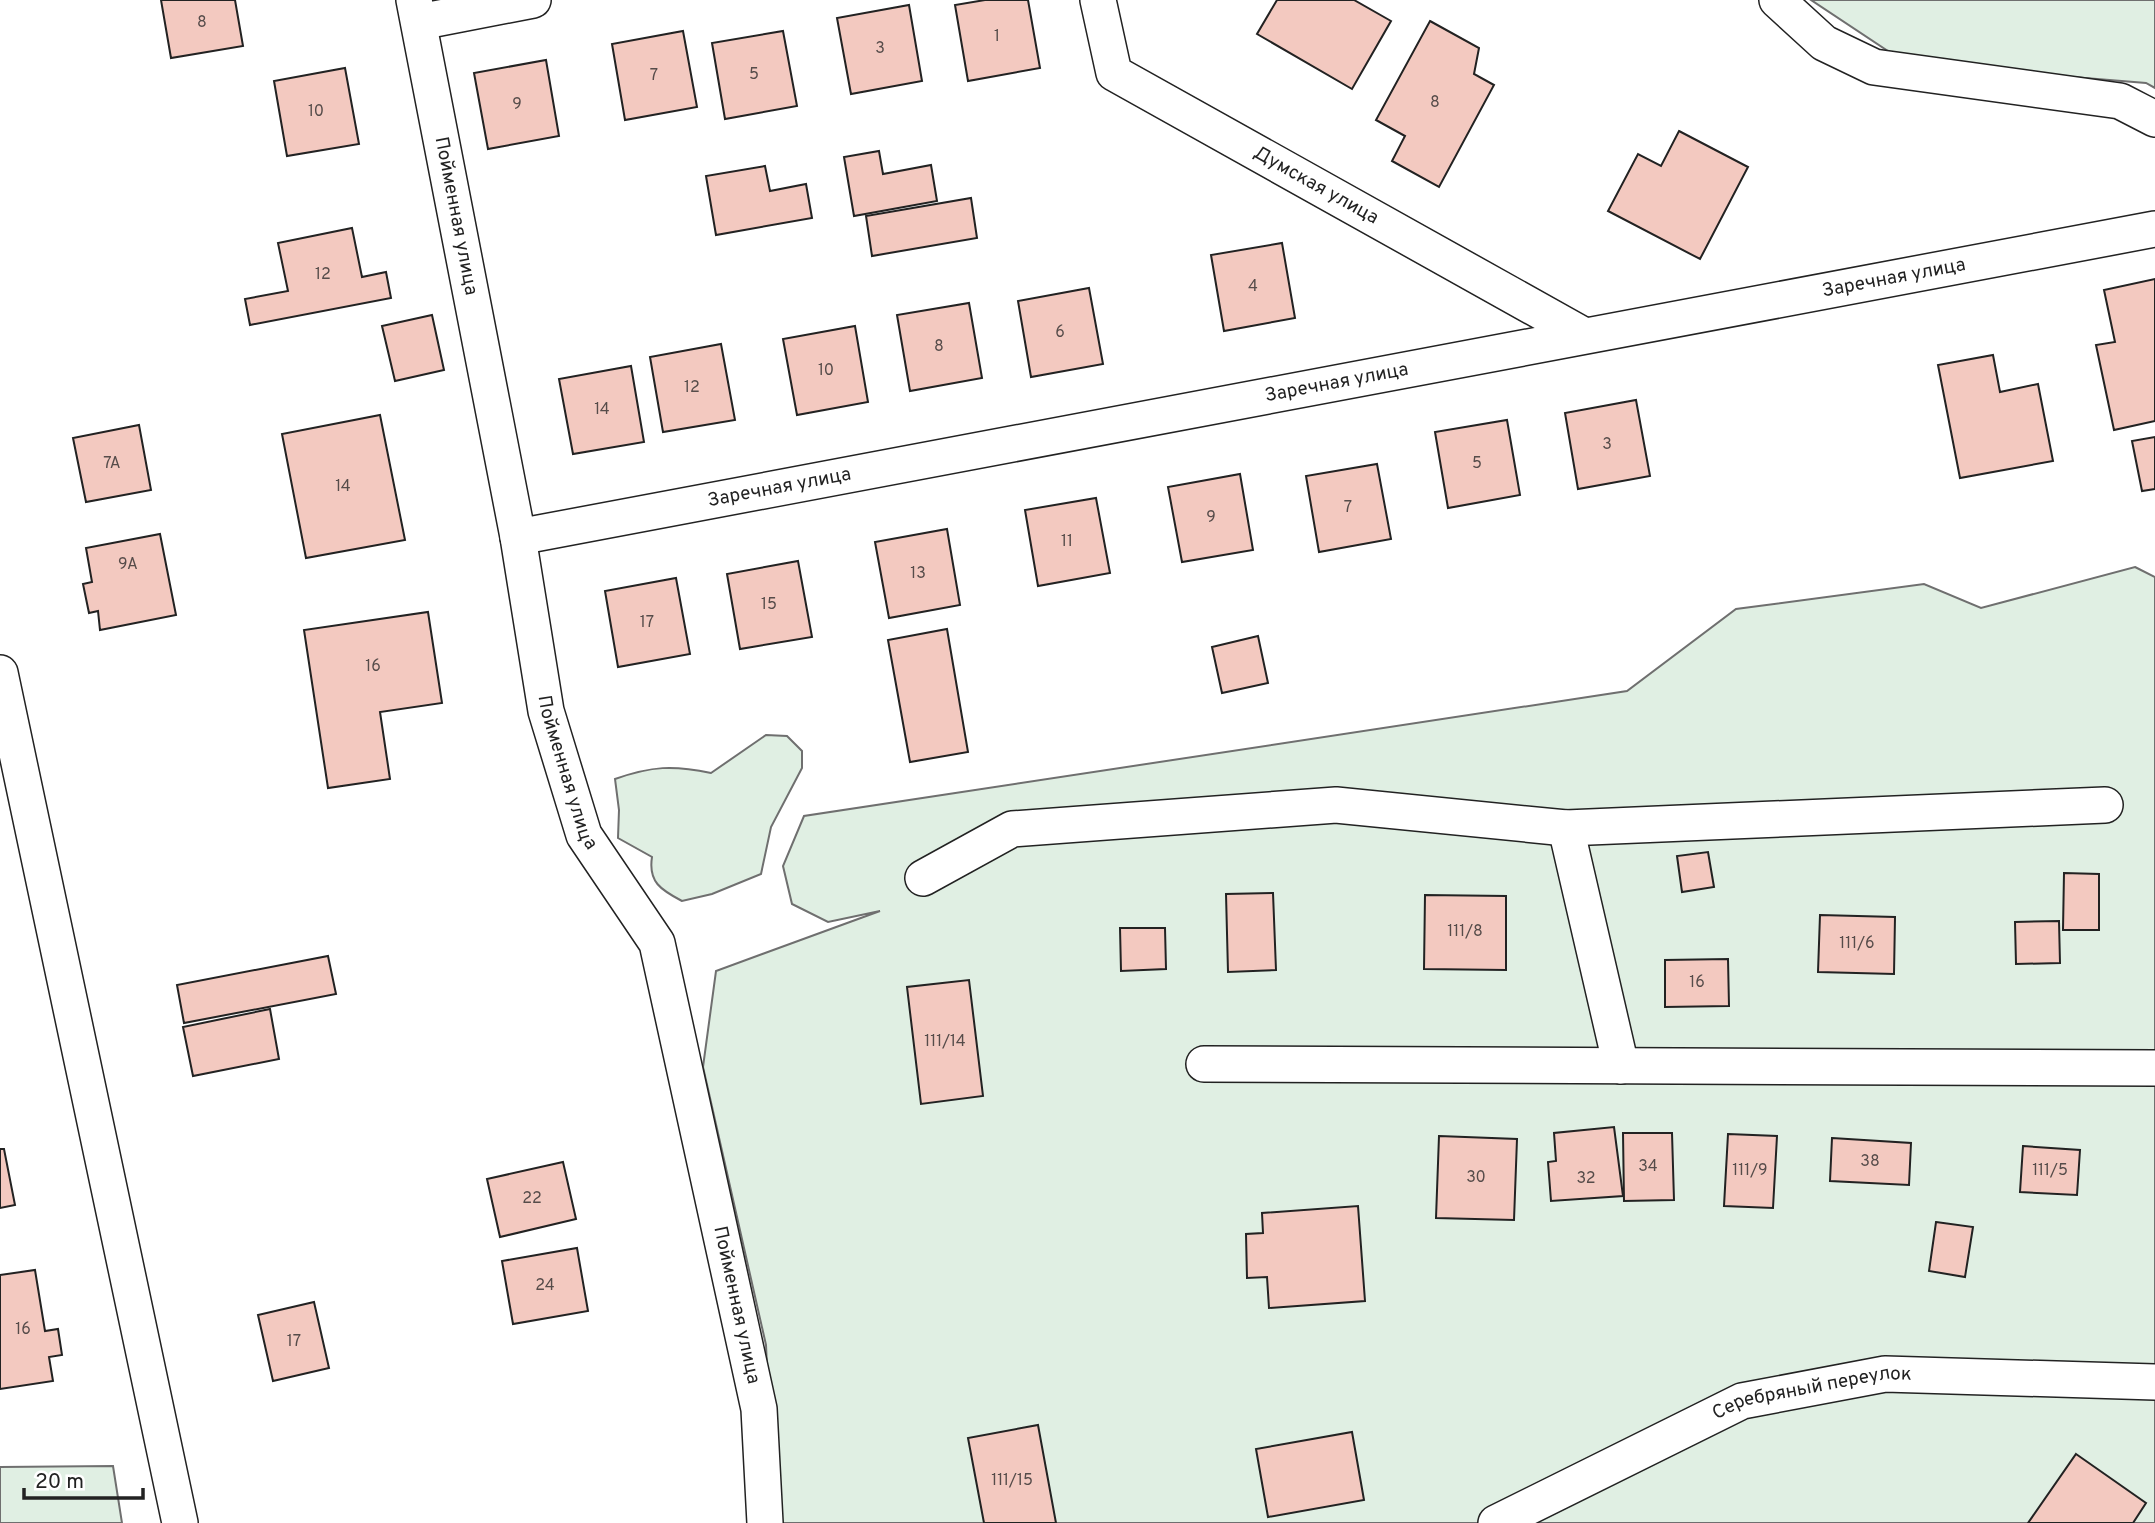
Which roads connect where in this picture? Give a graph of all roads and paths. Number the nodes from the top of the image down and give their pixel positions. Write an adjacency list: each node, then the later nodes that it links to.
1 (533, 0): 4 (street)
2 (1098, 0): 7 (street, Думская улица)
3 (1777, 0): 5 (street)
4 (417, 11): 8 (street, Пойменная улица)
5 (2155, 119)
6 (2155, 229): 7 (street, Заречная улица)
7 (1583, 335): 8 (street, Заречная улица)
8 (518, 537): 18 (street, Пойменная улица)
9 (0, 673): 17 (street)
10 (2105, 805): 11 (street)
11 (1566, 828): 12 (street); 14 (street)
12 (923, 878)
13 (1204, 1064): 14 (street)
14 (1621, 1066): 15 (street)
15 (2155, 1068)
16 (2155, 1382): 19 (street, Серебряный переулок)
17 (180, 1523)
18 (765, 1523)
19 (1496, 1523)

